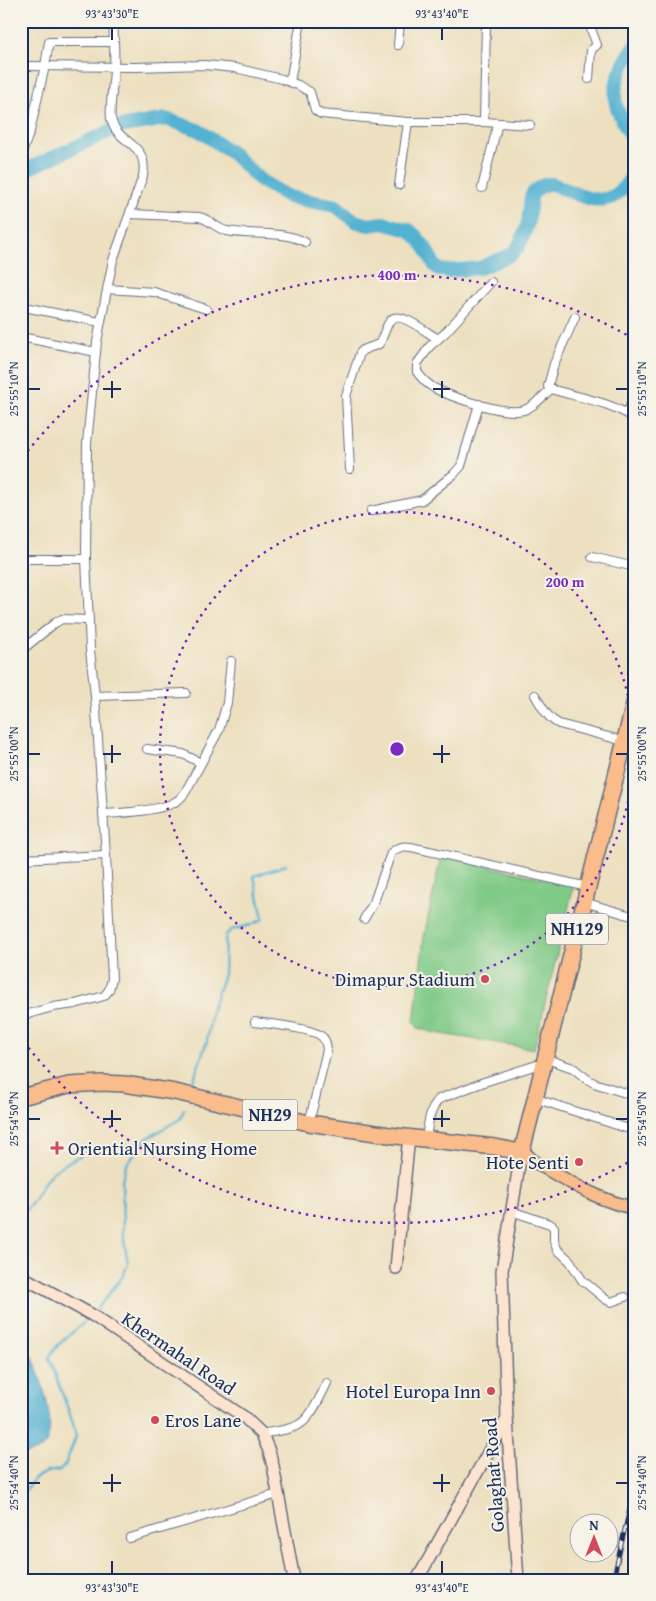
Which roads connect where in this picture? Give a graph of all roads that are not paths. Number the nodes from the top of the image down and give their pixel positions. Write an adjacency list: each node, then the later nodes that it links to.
1 (114, 21): 6 (street)
2 (301, 21): 12 (street)
3 (400, 21): 7 (street)
4 (486, 21): 14 (street)
5 (588, 21): 11 (street)
6 (114, 42): 9 (street); 10 (street)
7 (398, 45)
8 (28, 66): 9 (street)
9 (45, 66): 10 (street); 17 (street)
10 (114, 66): 12 (street); 20 (street)
11 (589, 79)
12 (290, 82): 13 (street)
13 (408, 122): 14 (street); 18 (street)
14 (484, 122): 15 (street)
15 (498, 123): 16 (street); 19 (street)
16 (530, 125)
17 (21, 155)
18 (399, 185)
19 (482, 188)
20 (130, 214): 21 (street); 23 (street)
21 (305, 242)
22 (491, 282): 29 (street)
23 (107, 289): 25 (street); 27 (street)
24 (21, 306): 27 (street)
25 (206, 309)
26 (575, 317): 31 (street)
27 (100, 322): 30 (street)
28 (21, 337): 30 (street)
29 (438, 339): 33 (street); 36 (street)
30 (96, 352): 40 (street)
31 (552, 389): 33 (street); 34 (street)
32 (635, 396): 34 (street)
33 (480, 404): 37 (street)
34 (627, 413): 35 (street)
35 (635, 419)
36 (350, 469)
37 (370, 511)
38 (592, 557): 41 (street)
39 (21, 559): 40 (street)
40 (86, 559): 42 (street)
41 (635, 567)
42 (89, 620): 43 (street); 47 (street)
43 (23, 649)
44 (231, 661): 51 (street)
45 (186, 693): 47 (street)
46 (535, 695): 49 (street)
47 (96, 696): 52 (street)
48 (635, 700): 49 (highway, NH129)
49 (629, 742): 55 (highway, NH129)
50 (146, 749): 51 (street)
51 (201, 762): 52 (street)
52 (103, 814): 53 (street)
53 (106, 855): 54 (street); 58 (street)
54 (21, 859)
55 (586, 895): 56 (street); 57 (street); 60 (highway, NH129)
56 (635, 917)
57 (364, 919)
58 (21, 1016)
59 (255, 1022): 65 (street)
60 (544, 1060): 61 (street); 63 (highway, NH129); 67 (street)
61 (635, 1096)
62 (21, 1097): 65 (highway, NH29)
63 (534, 1098): 66 (street); 69 (highway, NH129)
64 (21, 1105): 68 (highway, NH29)
65 (309, 1123): 67 (highway, NH29)
66 (635, 1131)
67 (426, 1139): 69 (highway, NH29)
68 (408, 1146): 69 (highway, NH29); 72 (street)
69 (523, 1156): 70 (main road); 71 (street, Golaghat Road)
70 (629, 1207)
71 (511, 1211): 74 (street); 76 (street, Golaghat Road)
72 (396, 1268)
73 (21, 1276): 77 (street, Khermahal Road)
74 (625, 1297)
75 (327, 1383): 77 (street)
76 (507, 1418): 81 (street); 82 (street, Golaghat Road)
77 (262, 1434): 78 (street, Khermahal Road)
78 (278, 1494): 79 (street); 80 (street, Khermahal Road)
79 (130, 1538)
80 (294, 1580)
81 (417, 1580)
82 (518, 1580)

